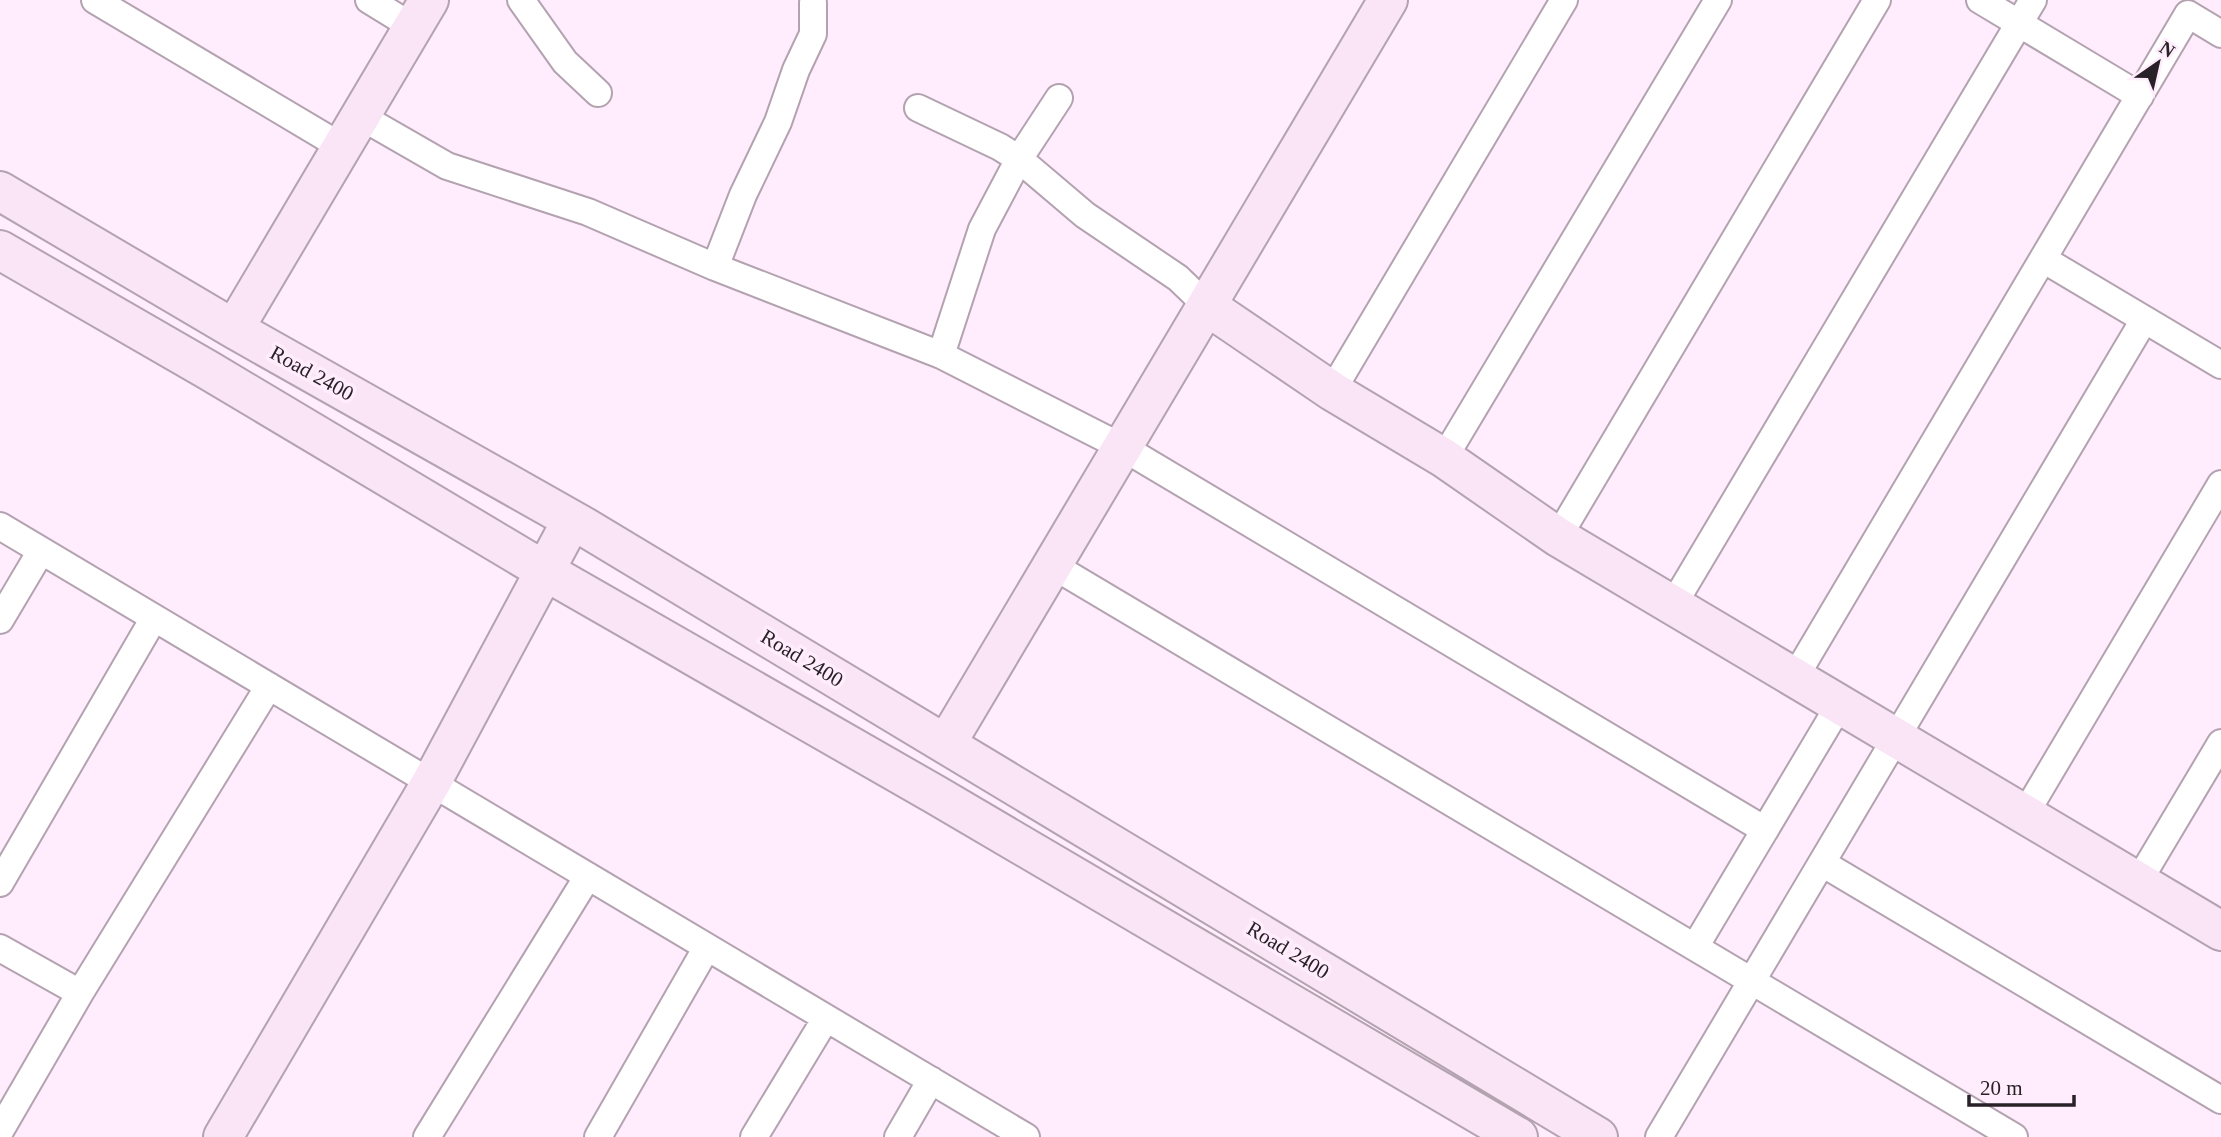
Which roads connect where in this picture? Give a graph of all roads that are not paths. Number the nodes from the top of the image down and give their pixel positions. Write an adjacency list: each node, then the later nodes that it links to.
1 (95, 0): 19 (street)
2 (369, 0): 12 (street)
3 (522, 0): 15 (street)
4 (1388, 0): 25 (main road)
5 (1564, 0): 30 (street)
6 (1718, 0): 32 (street)
7 (1877, 0): 36 (street)
8 (1980, 0): 13 (street)
9 (2033, 0): 13 (street)
10 (813, 3): 24 (street)
11 (2193, 7): 14 (street); 16 (street)
12 (421, 13): 19 (main road)
13 (2019, 23): 16 (street); 40 (street)
14 (2221, 34)
15 (598, 93)
16 (2140, 96): 23 (street)
17 (1059, 98): 20 (street)
18 (918, 108): 20 (street)
19 (351, 131): 24 (street); 27 (main road)
20 (1019, 159): 25 (street); 28 (street)
21 (0, 191): 27 (main road, Road 2400)
22 (0, 250): 39 (main road)
23 (2043, 259): 26 (street); 43 (street)
24 (715, 267): 28 (street)
25 (1207, 306): 30 (main road); 31 (main road)
26 (2144, 320): 29 (street); 46 (street)
27 (234, 329): 34 (main road, Road 2400)
28 (941, 355): 31 (street)
29 (2221, 365)
30 (1332, 391): 32 (main road)
31 (1122, 447): 38 (main road); 51 (street)
32 (1444, 458): 36 (main road)
33 (2221, 484): 50 (street)
34 (572, 520): 39 (main road); 48 (main road, Road 2400)
35 (0, 526): 37 (street)
36 (1558, 537): 40 (main road)
37 (41, 551): 41 (street); 42 (street)
38 (1052, 565): 48 (main road); 58 (street)
39 (545, 571): 49 (main road); 72 (main road)
40 (1673, 605): 43 (main road)
41 (154, 618): 44 (street); 55 (street)
42 (0, 620)
43 (1794, 677): 45 (main road)
44 (269, 687): 49 (street); 61 (street)
45 (1840, 704): 46 (main road); 51 (street)
46 (1896, 738): 50 (main road); 52 (street)
47 (2221, 743): 54 (street)
48 (946, 744): 73 (main road, Road 2400)
49 (431, 783): 53 (street); 66 (main road)
50 (2025, 814): 54 (main road)
51 (1765, 830): 58 (street)
52 (1822, 863): 60 (street); 64 (street)
53 (588, 876): 57 (street); 67 (street)
54 (2138, 882): 56 (main road)
55 (0, 883)
56 (2221, 931)
57 (707, 947): 62 (street); 68 (street)
58 (1695, 947): 60 (street)
59 (0, 948): 61 (street)
60 (1751, 981): 74 (street); 75 (street)
61 (80, 993): 65 (street)
62 (826, 1017): 63 (street); 69 (street)
63 (931, 1080): 70 (street); 71 (street)
64 (2221, 1100)
65 (0, 1131)
66 (223, 1137)
67 (428, 1137)
68 (598, 1137)
69 (754, 1137)
70 (898, 1137)
71 (1026, 1137)
72 (1517, 1137)
73 (1598, 1137)
74 (1659, 1137)
75 (2014, 1137)

